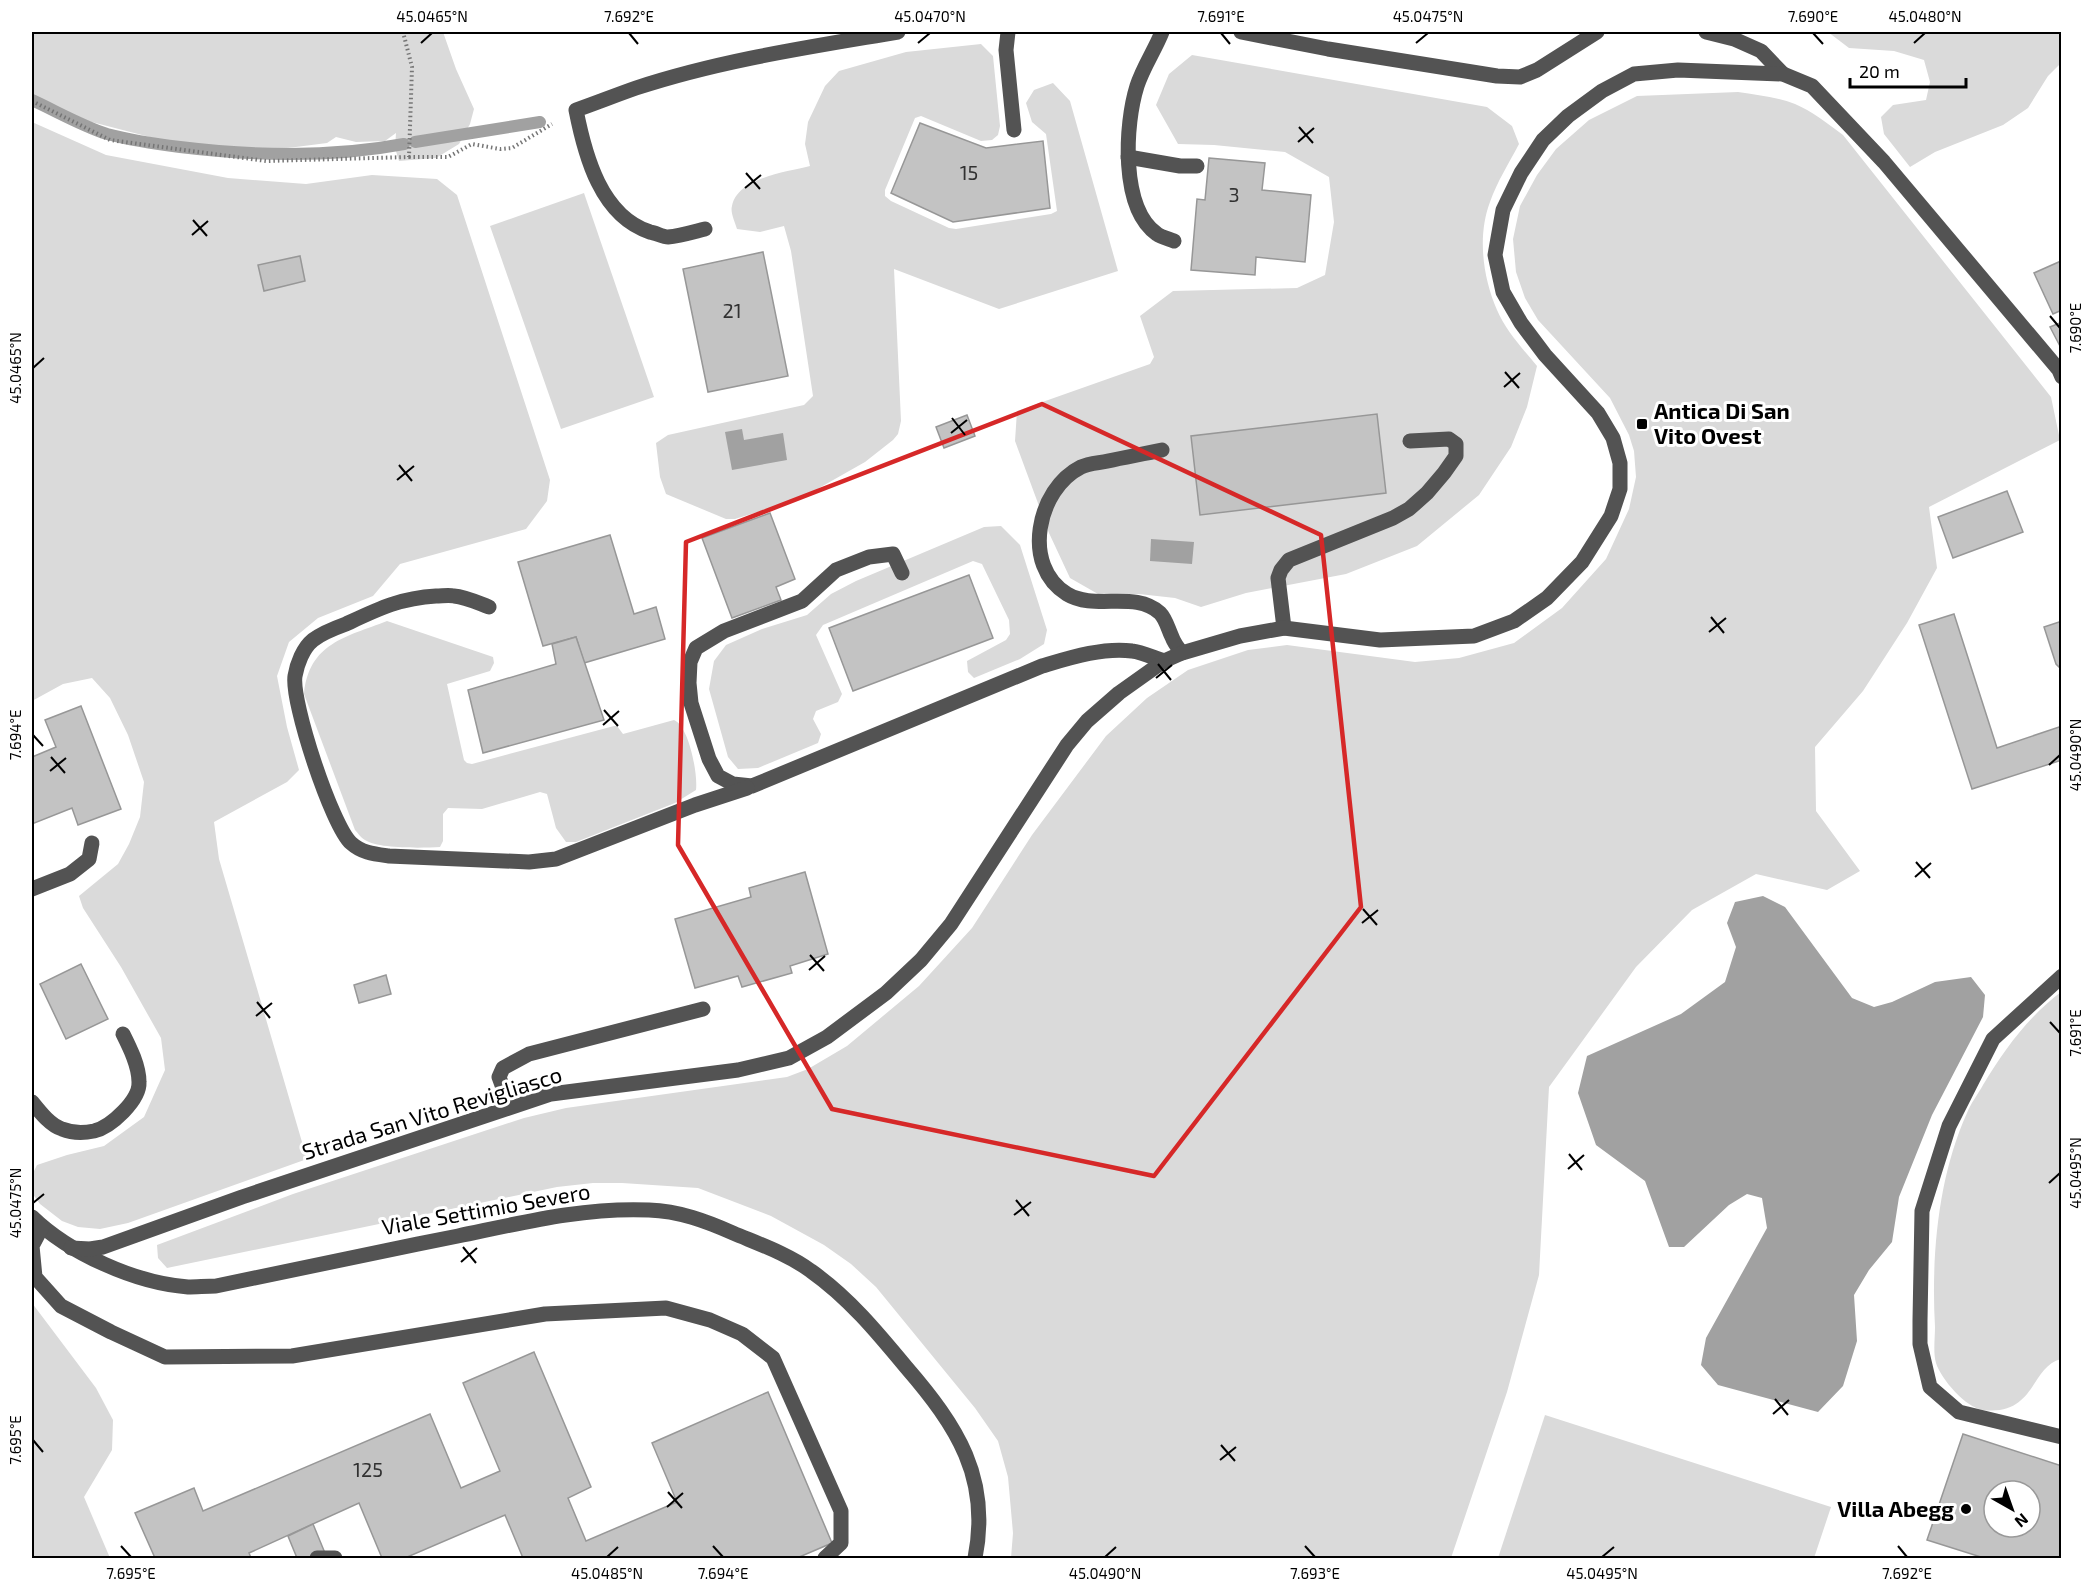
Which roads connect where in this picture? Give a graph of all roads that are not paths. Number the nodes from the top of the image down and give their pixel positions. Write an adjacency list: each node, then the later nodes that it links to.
1 (898, 32): 11 (street)
2 (1008, 32): 8 (street)
3 (1162, 32): 9 (street)
4 (1241, 32): 5 (street)
5 (1597, 32)
6 (1706, 32): 7 (street)
7 (1783, 74): 13 (street, Strada San Vito Revigliasco); 18 (street, Strada San Vito Revigliasco)
8 (1014, 130)
9 (1128, 157): 10 (street); 12 (street)
10 (1197, 166)
11 (705, 229)
12 (1174, 241)
13 (2061, 377)
14 (1410, 441): 18 (street)
15 (1162, 450): 19 (street)
16 (902, 573): 21 (street)
17 (489, 607): 21 (street)
18 (1284, 628): 19 (street, Strada San Vito Revigliasco)
19 (1182, 653): 20 (street, Strada San Vito Revigliasco)
20 (1164, 662): 21 (street); 28 (street, Strada San Vito Revigliasco)
21 (752, 786)
22 (92, 843): 23 (street)
23 (32, 889)
24 (2061, 976): 31 (street)
25 (703, 1009): 28 (street)
26 (123, 1034): 27 (street)
27 (32, 1102)
28 (510, 1107): 30 (street, Strada San Vito Revigliasco)
29 (37, 1222): 30 (street); 34 (street)
30 (71, 1248): 35 (street, Viale Settimio Severo)
31 (2061, 1437)
32 (317, 1558): 33 (street)
33 (335, 1558)
34 (825, 1558)
35 (975, 1558)

